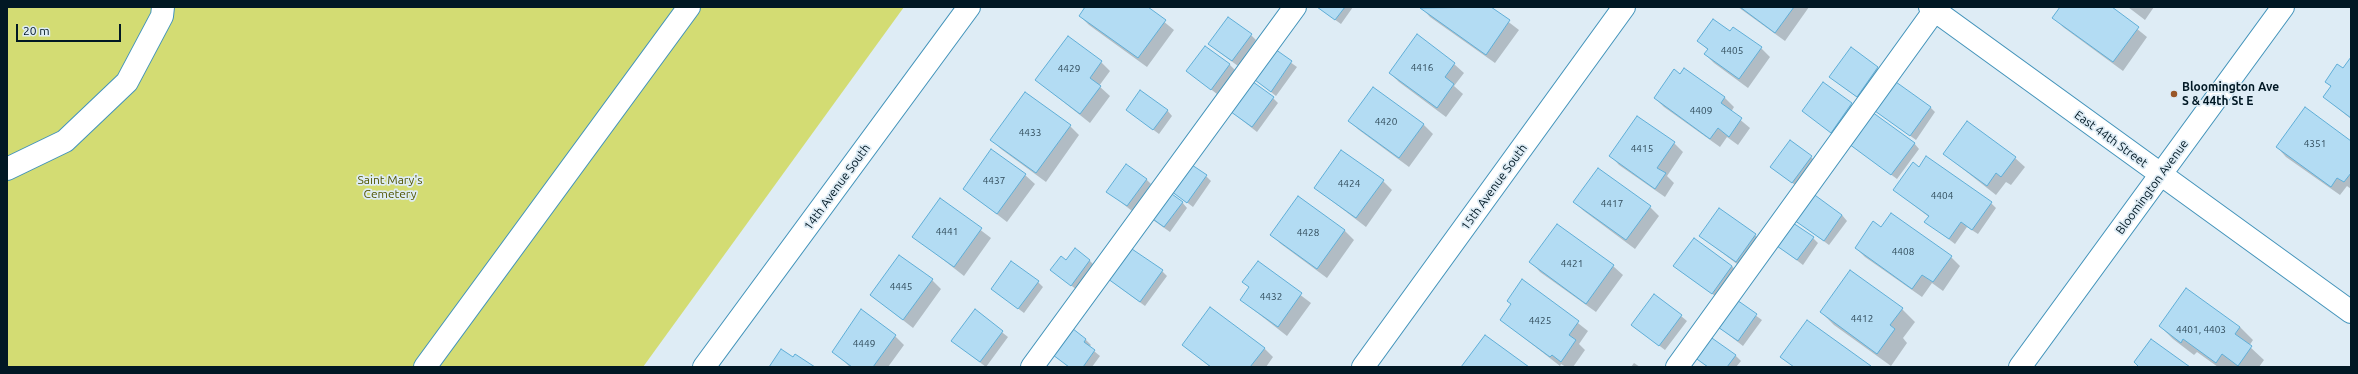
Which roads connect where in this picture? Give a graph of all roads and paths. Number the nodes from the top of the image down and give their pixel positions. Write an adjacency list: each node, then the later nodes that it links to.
1 (163, 7): 8 (street)
2 (688, 7): 11 (street)
3 (969, 7): 12 (street, 14th Avenue South)
4 (1295, 7): 13 (street)
5 (1624, 7): 14 (street, 15th Avenue South)
6 (2284, 7): 9 (street, Bloomington Avenue)
7 (1934, 8): 9 (street, East 44th Street); 15 (street)
8 (7, 169)
9 (2162, 175): 10 (street, East 44th Street); 16 (street, Bloomington Avenue)
10 (2351, 312)
11 (425, 367)
12 (704, 367)
13 (1032, 367)
14 (1363, 367)
15 (1677, 367)
16 (2020, 367)

